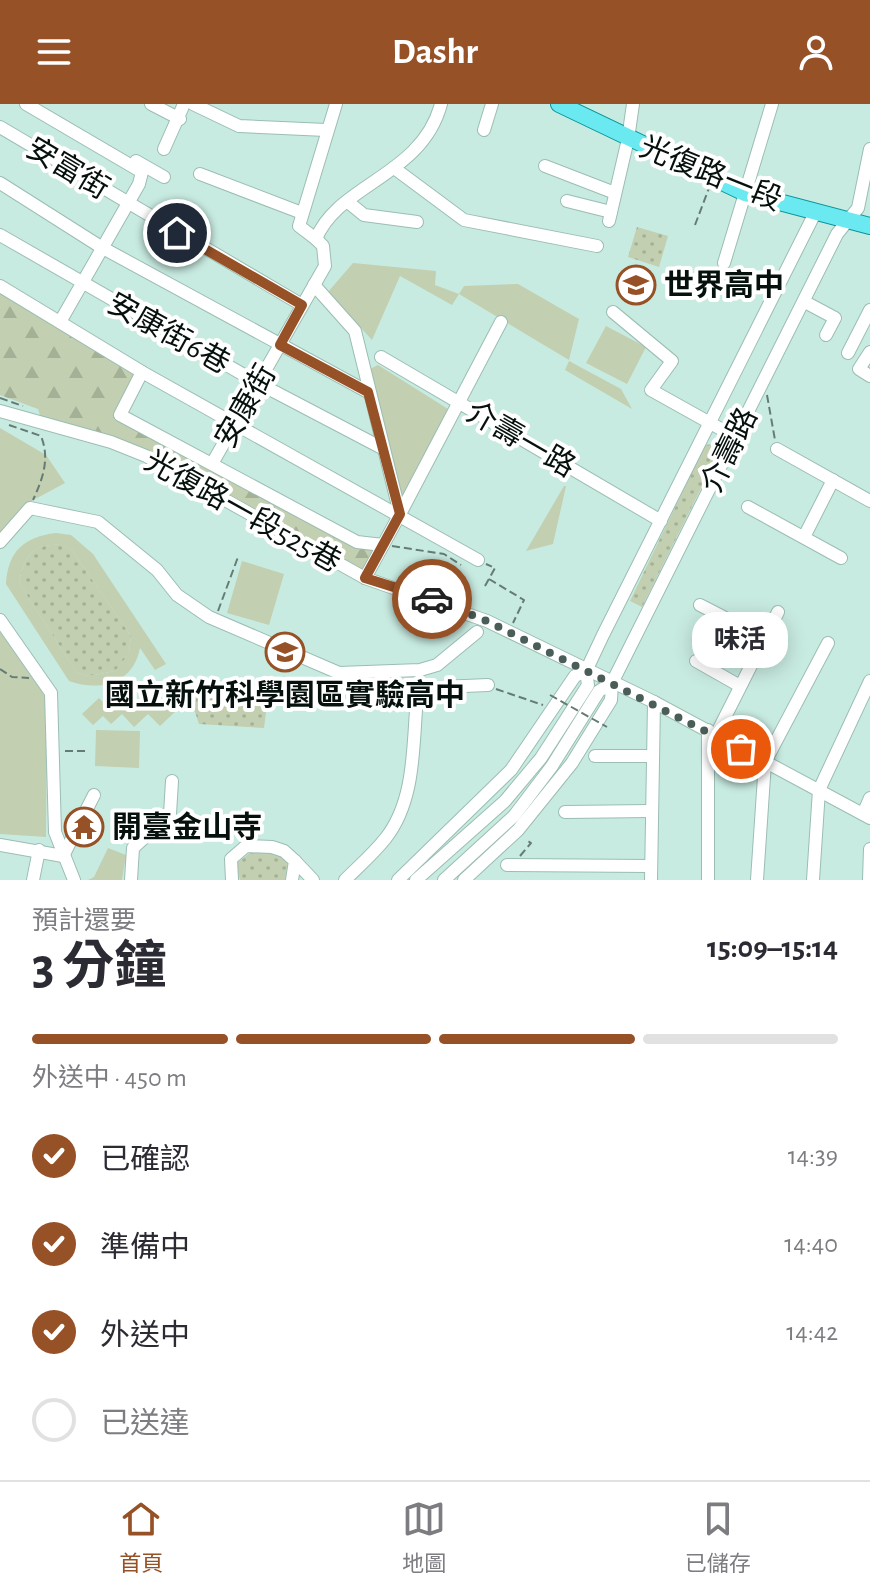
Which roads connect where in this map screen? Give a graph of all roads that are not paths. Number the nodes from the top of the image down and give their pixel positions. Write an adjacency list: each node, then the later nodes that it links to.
1 (26, 104): 28 (street)
2 (34, 104): 22 (street)
3 (151, 104): 12 (street)
4 (184, 104): 12 (street)
5 (193, 104): 14 (street)
6 (336, 104): 14 (street)
7 (441, 104): 20 (street)
8 (492, 104): 15 (street)
9 (559, 104): 16 (main road, 光復路一段)
10 (633, 104): 16 (street)
11 (772, 104): 25 (street)
12 (180, 119): 17 (street)
13 (0, 127): 28 (street, 安富街)
14 (326, 130): 29 (street)
15 (484, 130)
16 (628, 139): 24 (street); 25 (main road, 光復路一段)
17 (164, 149)
18 (870, 149): 31 (street, 介壽路)
19 (545, 166): 24 (street)
20 (394, 168): 27 (street); 36 (street)
21 (200, 174): 29 (street)
22 (164, 177)
23 (0, 183): 37 (street)
24 (615, 193): 26 (street)
25 (745, 193): 30 (main road, 光復路一段); 38 (street)
26 (567, 201)
27 (348, 202): 32 (street); 35 (street)
28 (127, 204): 37 (street); 43 (street, 安富街)
29 (302, 213): 35 (street)
30 (815, 213): 31 (main road, 光復路一段); 62 (street, 介壽路)
31 (850, 220): 33 (main road, 光復路一段); 42 (street, 介壽路)
32 (417, 222)
33 (870, 226)
34 (0, 235): 39 (street, 安康街6巷)
35 (316, 239): 40 (street, 安康街)
36 (597, 246)
37 (101, 247): 39 (street); 49 (street)
38 (724, 263)
39 (80, 283): 46 (street); 57 (street, 安康街6巷)
40 (314, 285): 43 (street, 安康街); 53 (street)
41 (0, 286): 46 (street)
42 (805, 302): 48 (street); 63 (street, 介壽路)
43 (302, 305): 49 (street, 安康街)
44 (870, 310): 51 (street)
45 (613, 312): 62 (street)
46 (60, 322): 54 (street)
47 (501, 322): 59 (street)
48 (826, 335)
49 (280, 345): 56 (street); 57 (street, 安康街)
50 (870, 352): 55 (street)
51 (848, 353)
52 (381, 357): 59 (street, 介壽一路)
53 (364, 370): 56 (street); 58 (street)
54 (142, 372): 61 (street); 66 (street)
55 (864, 373)
56 (348, 381): 58 (street)
57 (258, 383): 61 (street, 安康街); 64 (street, 安康街6巷)
58 (368, 392): 64 (street)
59 (459, 403): 70 (street); 71 (street, 介壽一路)
60 (0, 411): 77 (street, 光復路一段525巷)
61 (234, 422): 66 (street, 安康街); 70 (street)
62 (710, 425): 63 (street); 71 (street, 介壽路)
63 (737, 438): 88 (street, 介壽路)
64 (382, 448): 70 (street)
65 (777, 449): 67 (street)
66 (213, 462): 74 (street)
67 (833, 480): 68 (street); 72 (street)
68 (870, 501)
69 (748, 507): 72 (street)
70 (400, 514): 74 (street); 76 (street)
71 (661, 521): 86 (street, 介壽路)
72 (804, 537): 75 (street)
73 (0, 542): 85 (street)
74 (383, 545): 77 (street)
75 (841, 558)
76 (478, 560)
77 (365, 578): 86 (street, 光復路一段525巷)
78 (700, 605): 82 (street)
79 (778, 612): 82 (street)
80 (0, 620): 107 (street)
81 (477, 632): 85 (street)
82 (764, 638): 90 (street)
83 (828, 643): 96 (street)
84 (696, 661): 90 (street)
85 (420, 670): 91 (street)
86 (586, 671): 88 (street, 光復路一段525巷); 119 (street, 介壽路); 120 (street, 介壽路)
87 (870, 681): 98 (street)
88 (612, 683): 92 (street, 光復路一段525巷); 121 (street, 介壽路); 122 (street, 介壽路)
89 (488, 685): 91 (street)
90 (740, 686): 93 (street)
91 (418, 688): 118 (street)
92 (654, 702): 93 (street, 光復路一段525巷); 95 (street)
93 (712, 733): 96 (street, 光復路一段525巷); 124 (street)
94 (595, 756): 95 (street)
95 (651, 756): 101 (street)
96 (765, 762): 98 (street, 光復路一段525巷); 125 (street)
97 (172, 781): 114 (street)
98 (819, 790): 103 (street, 光復路一段525巷); 126 (street)
99 (94, 795): 107 (street)
100 (870, 798): 103 (street)
101 (650, 811): 102 (street); 110 (street)
102 (565, 812)
103 (866, 816)
104 (0, 845): 106 (street)
105 (870, 849): 127 (street)
106 (39, 850): 107 (street); 112 (street)
107 (63, 856): 113 (street)
108 (295, 861): 115 (street); 116 (street); 117 (street)
109 (507, 865): 111 (street)
110 (651, 866): 111 (street); 123 (street)
111 (595, 874)
112 (33, 880)
113 (74, 880)
114 (131, 880)
115 (232, 880)
116 (292, 880)
117 (313, 880)
118 (345, 880)
119 (398, 880)
120 (416, 880)
121 (444, 880)
122 (464, 880)
123 (651, 880)
124 (708, 880)
125 (757, 880)
126 (813, 880)
127 (869, 880)

